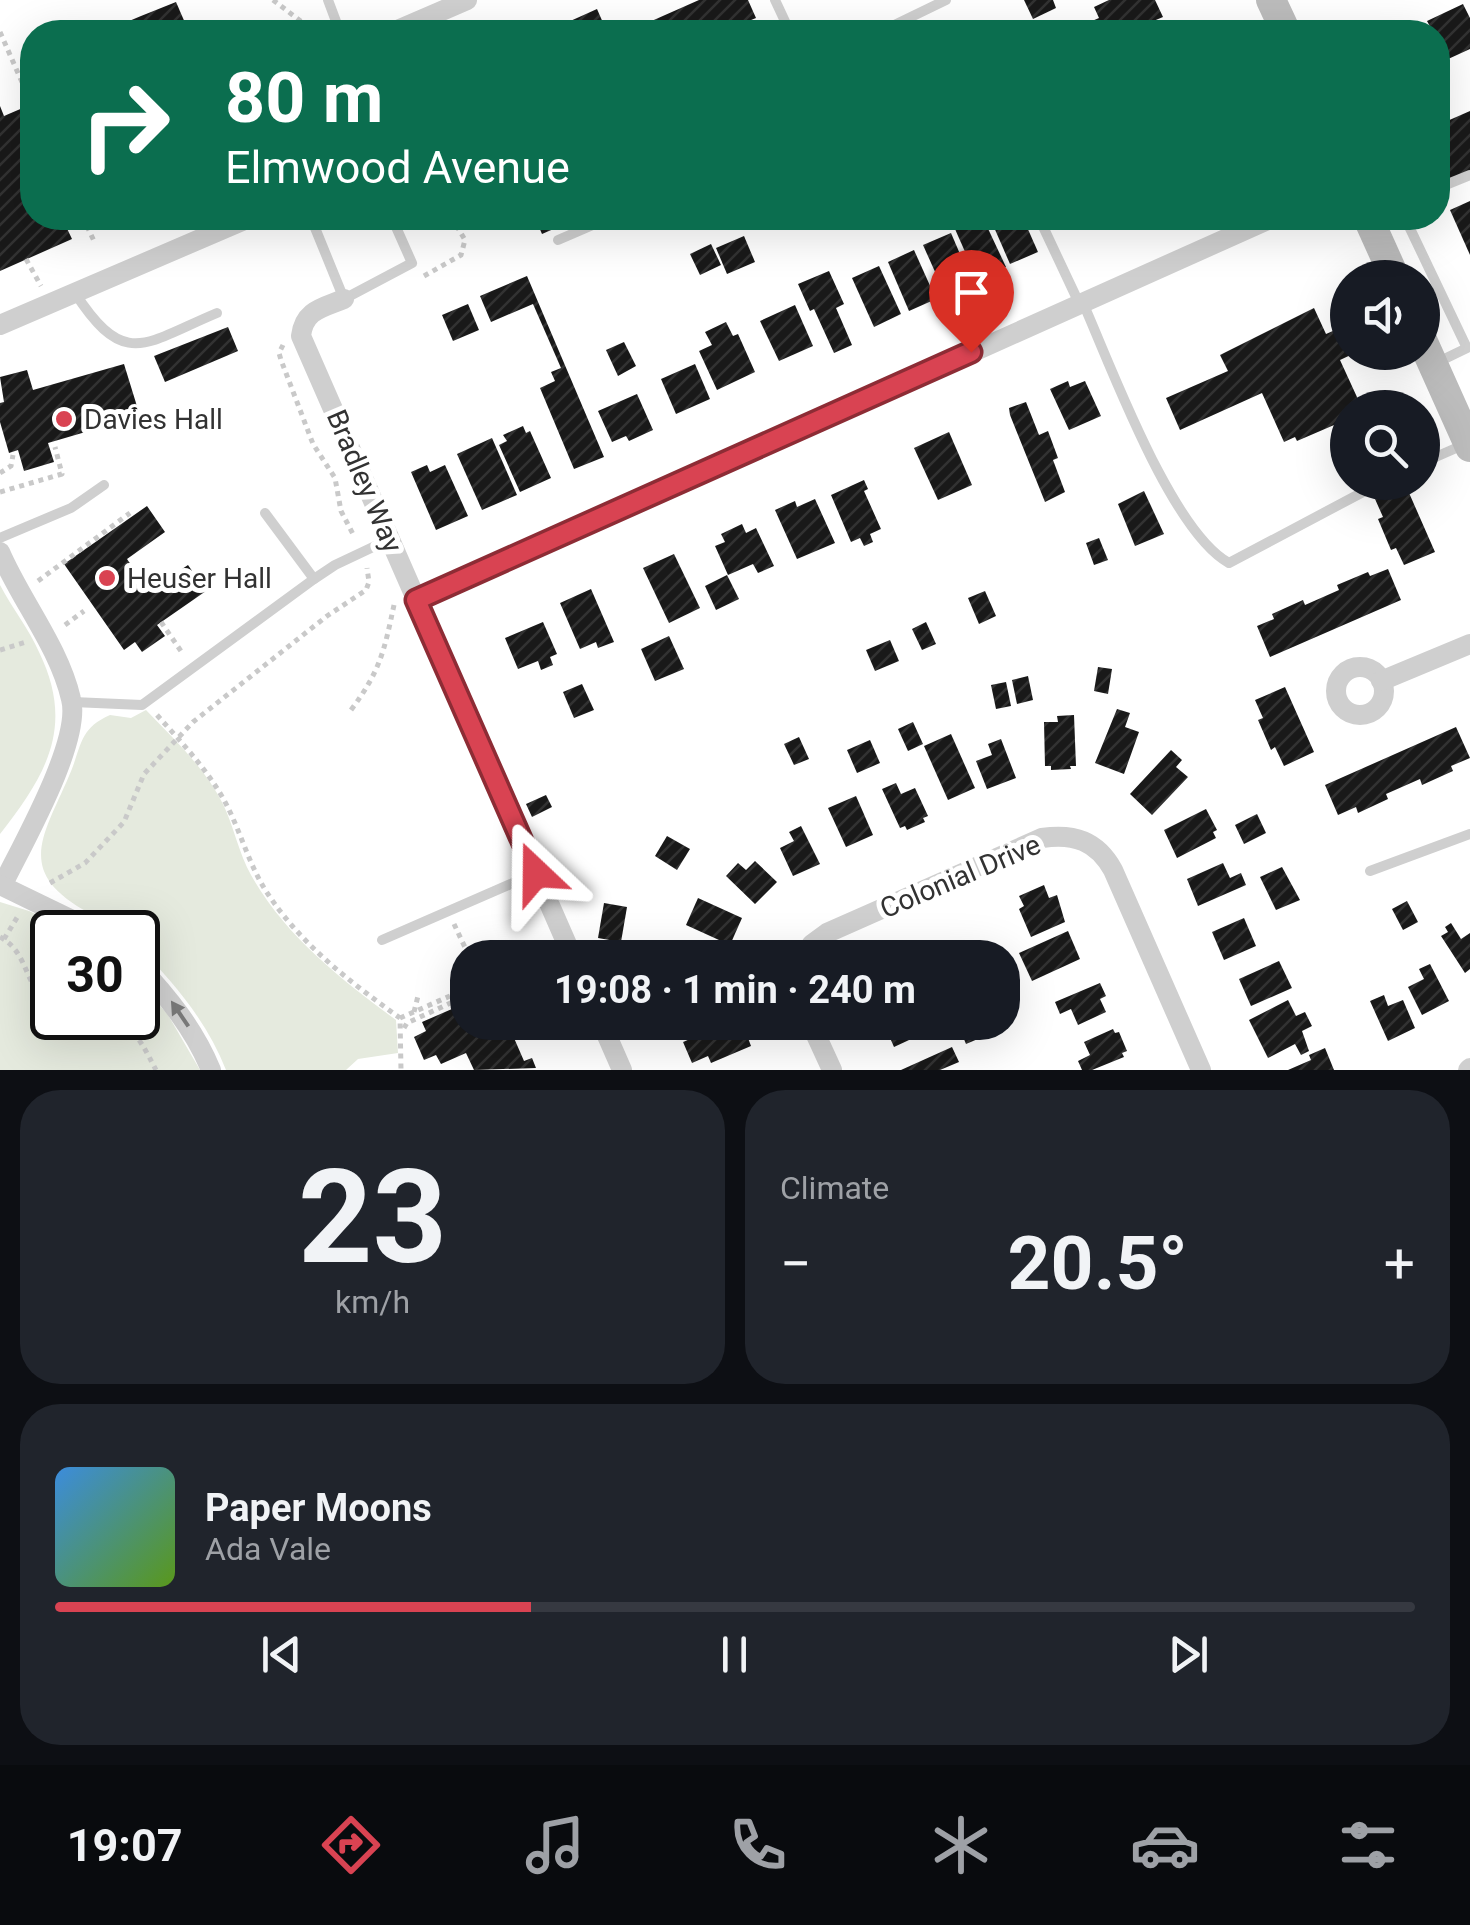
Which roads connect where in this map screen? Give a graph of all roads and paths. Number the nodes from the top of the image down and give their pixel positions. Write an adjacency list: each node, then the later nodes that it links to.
1 (273, 0): 4 (path)
2 (467, 0): 5 (street)
3 (946, 0): 6 (lane)
4 (299, 20)
5 (420, 20)
6 (905, 20)
7 (0, 32): 8 (path)
8 (20, 78)
9 (89, 230): 19 (path)
10 (221, 230): 24 (street)
11 (317, 230): 26 (lane)
12 (397, 230): 26 (lane)
13 (581, 230): 18 (lane)
14 (1045, 230): 27 (lane)
15 (1245, 230): 27 (street)
16 (1375, 230): 21 (main road)
17 (1411, 230): 22 (lane)
18 (558, 240)
19 (95, 243)
20 (26, 259): 25 (path)
21 (1388, 260)
22 (1425, 260)
23 (1440, 291): 31 (lane)
24 (75, 293): 28 (lane); 29 (street)
25 (44, 294)
26 (344, 299): 45 (street, Bradley Way)
27 (1081, 303): 40 (lane); 51 (street)
28 (217, 314)
29 (0, 326)
30 (288, 342): 44 (path)
31 (1440, 351)
32 (1436, 370): 33 (main road)
33 (1469, 445): 36 (lane)
34 (56, 447): 39 (path)
35 (13, 456): 37 (path)
36 (1440, 456)
37 (0, 473)
38 (104, 485): 43 (lane)
39 (0, 492)
40 (1348, 500)
41 (130, 513): 50 (path)
42 (264, 513): 49 (lane)
43 (0, 538)
44 (356, 538)
45 (390, 539): 48 (street, Bradley Way); 49 (lane)
46 (0, 552): 61 (street)
47 (366, 565): 64 (path)
48 (402, 568): 52 (street, Bradley Way); 63 (path)
49 (314, 579): 61 (lane)
50 (32, 585)
51 (438, 592): 52 (lane)
52 (416, 600): 67 (street, Bradley Way)
53 (84, 611): 55 (path)
54 (160, 622): 59 (path)
55 (57, 630)
56 (30, 641): 58 (path)
57 (1470, 644): 60 (street)
58 (0, 650)
59 (170, 666)
60 (1381, 681)
61 (73, 702): 69 (street)
62 (149, 708): 64 (path)
63 (351, 710)
64 (177, 738): 68 (path); 84 (path)
65 (1470, 834): 66 (lane)
66 (1370, 870)
67 (536, 873): 72 (lane); 76 (street, Bradley Way)
68 (50, 882)
69 (1, 885): 71 (street)
70 (25, 908): 73 (path)
71 (52, 910)
72 (448, 912): 74 (lane); 75 (path)
73 (2, 938): 78 (path)
74 (382, 940)
75 (461, 940)
76 (565, 940)
77 (818, 940): 94 (street, Colonial Drive)
78 (30, 980)
79 (160, 988): 90 (street, one-way to 79)
80 (418, 996): 83 (path)
81 (450, 996): 83 (path)
82 (450, 1003): 85 (path)
83 (414, 1012): 84 (path)
84 (400, 1018): 85 (path)
85 (402, 1030): 91 (path)
86 (137, 1040): 89 (path)
87 (609, 1040): 92 (street)
88 (818, 1040): 93 (street)
89 (156, 1070)
90 (211, 1070)
91 (401, 1070)
92 (622, 1070)
93 (832, 1070)
94 (1201, 1070)

